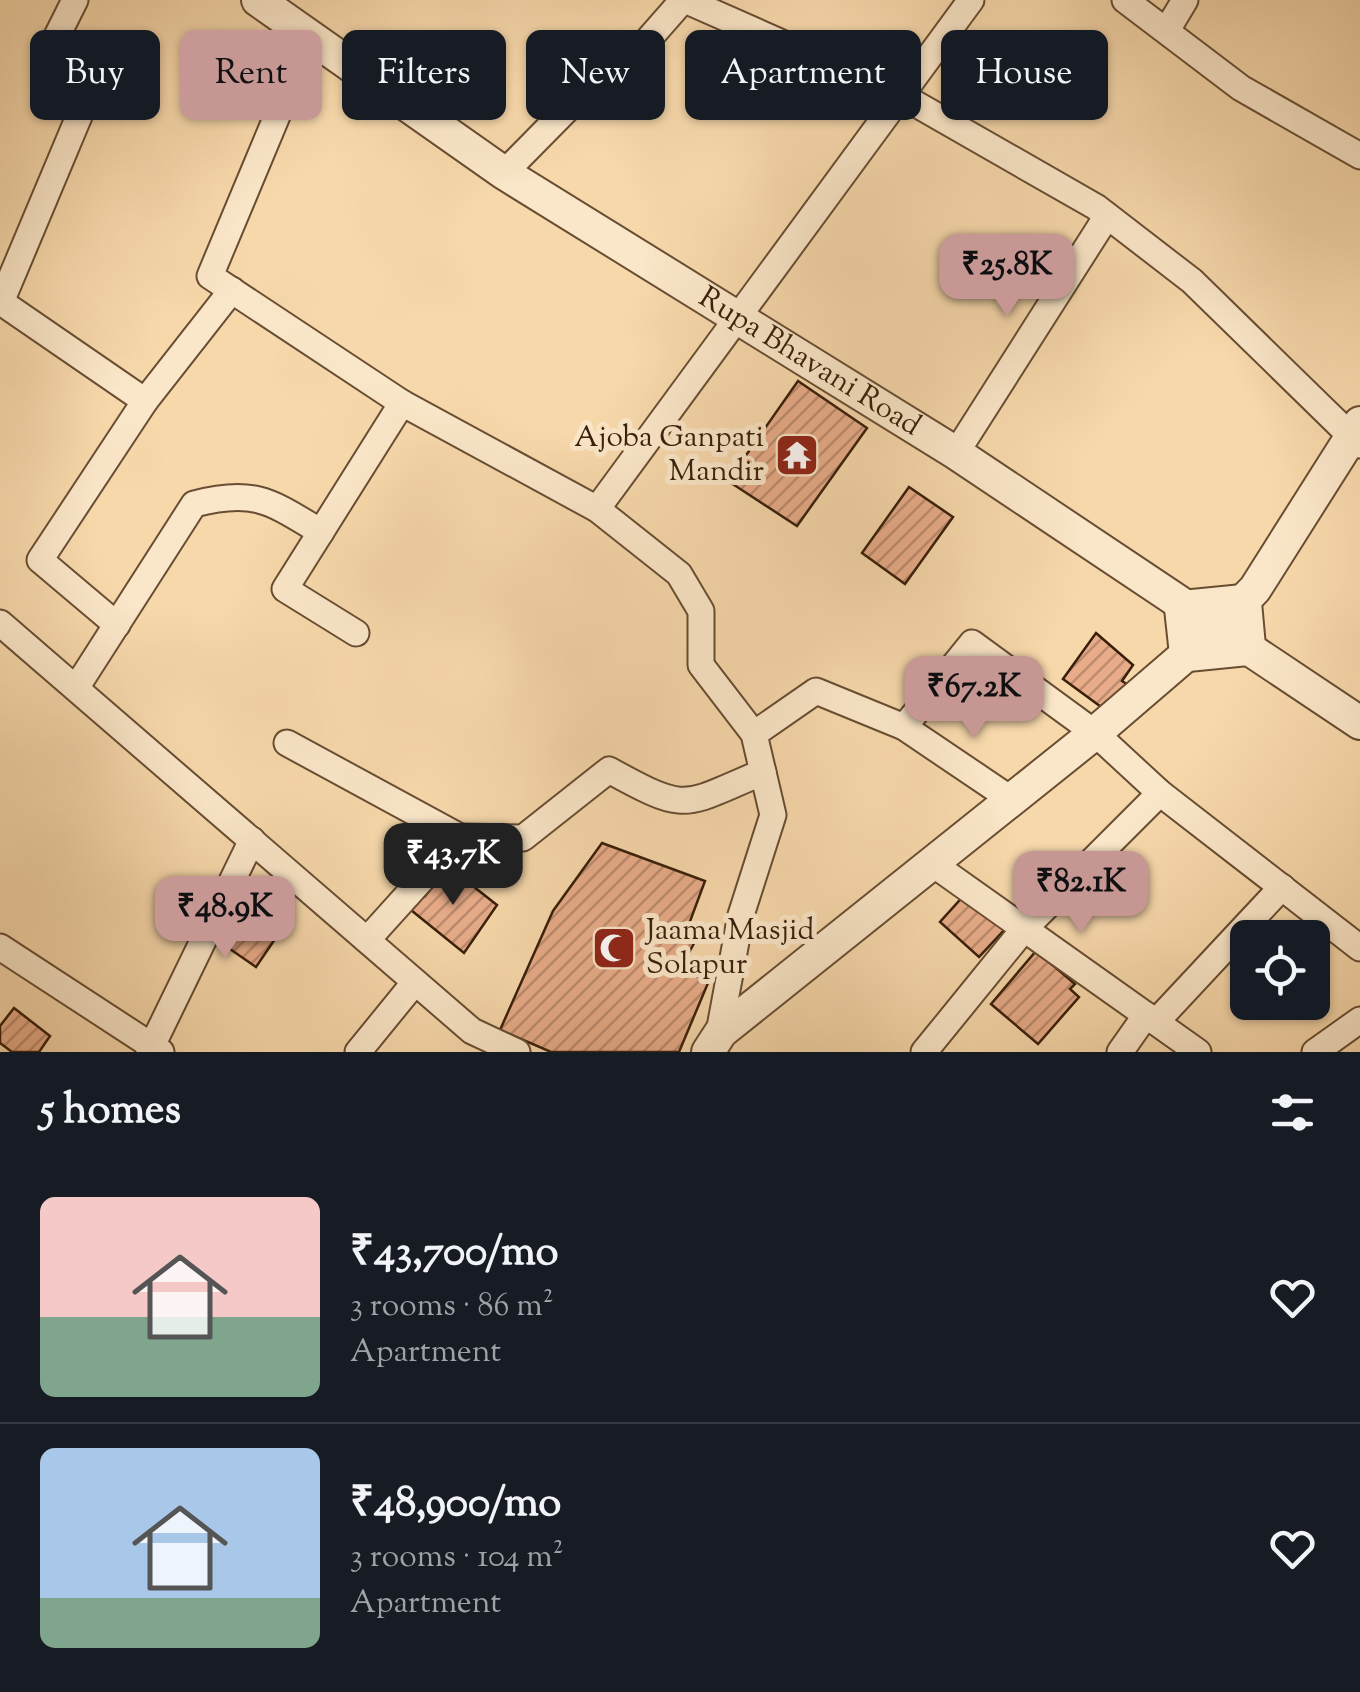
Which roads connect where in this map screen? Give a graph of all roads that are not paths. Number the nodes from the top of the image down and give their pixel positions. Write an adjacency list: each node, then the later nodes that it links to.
1 (75, 0): 20 (street)
2 (258, 0): 7 (street, Rupa Bhavani Road)
3 (684, 0): 8 (street); 16 (street)
4 (971, 0): 11 (street)
5 (1125, 0): 9 (street)
6 (1185, 0): 9 (street)
7 (301, 30)
8 (752, 30)
9 (1168, 30): 15 (street)
10 (322, 45): 16 (street, Rupa Bhavani Road)
11 (921, 70)
12 (921, 107): 17 (street)
13 (275, 120): 18 (street)
14 (884, 120): 19 (street)
15 (1360, 156)
16 (504, 174): 19 (street, Rupa Bhavani Road)
17 (1108, 216): 22 (street); 23 (street)
18 (232, 290): 20 (street); 21 (street)
19 (740, 318): 23 (street, Rupa Bhavani Road); 24 (street)
20 (146, 400): 29 (street)
21 (402, 403): 24 (street); 25 (street)
22 (1357, 435): 26 (street)
23 (956, 453): 27 (street, Rupa Bhavani Road)
24 (597, 509): 38 (street)
25 (321, 532): 29 (street); 31 (street)
26 (1248, 597): 27 (street); 30 (street); 32 (street)
27 (1178, 604): 30 (street, Rupa Bhavani Road); 33 (street)
28 (0, 623): 34 (street)
29 (116, 625): 34 (street)
30 (1216, 630): 32 (street, Rupa Bhavani Road); 33 (street)
31 (356, 634)
32 (1252, 652): 33 (street); 35 (street, Rupa Bhavani Road)
33 (1183, 660): 37 (street)
34 (76, 688): 44 (street)
35 (1360, 722)
36 (904, 726): 37 (street); 38 (street); 42 (street)
37 (1096, 733): 41 (street); 42 (street)
38 (754, 734): 40 (street)
39 (287, 743): 43 (street)
40 (763, 772): 43 (street); 54 (street)
41 (1160, 794): 46 (street); 47 (street)
42 (1012, 800): 45 (street)
43 (460, 837): 48 (street)
44 (252, 840): 48 (street); 55 (street)
45 (933, 864): 47 (street); 54 (street)
46 (1282, 887): 50 (street); 52 (street)
47 (1024, 928): 52 (street); 58 (street)
48 (367, 940): 51 (street)
49 (0, 947): 55 (street)
50 (1360, 948)
51 (416, 982): 56 (street); 57 (street)
52 (1151, 1019): 59 (street); 60 (street)
53 (1360, 1020): 61 (street)
54 (713, 1045)
55 (154, 1050)
56 (358, 1052)
57 (517, 1052)
58 (924, 1052)
59 (1120, 1052)
60 (1198, 1052)
61 (1315, 1052)

